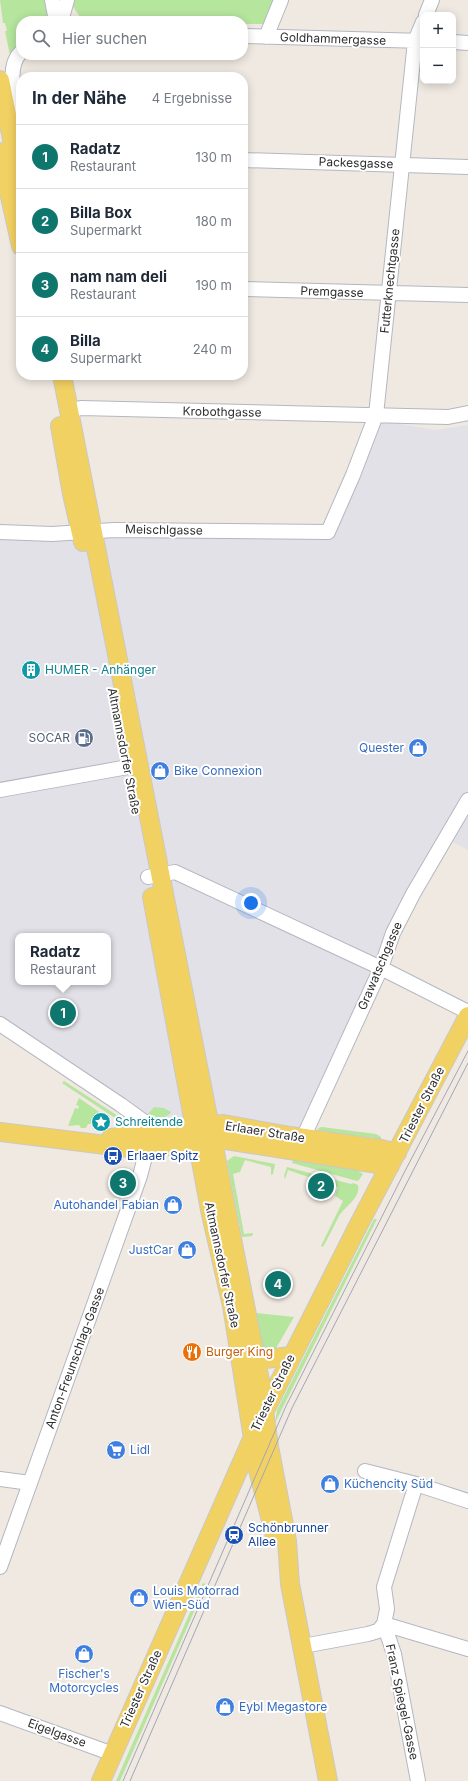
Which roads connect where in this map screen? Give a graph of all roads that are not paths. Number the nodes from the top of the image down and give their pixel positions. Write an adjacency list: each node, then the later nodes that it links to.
1 (52, 0): 6 (street)
2 (67, 0): 7 (street)
3 (281, 0): 9 (street)
4 (432, 0): 5 (street)
5 (427, 12)
6 (55, 16)
7 (62, 16)
8 (248, 36): 9 (street, Goldhammergasse)
9 (266, 37): 10 (street, Goldhammergasse)
10 (419, 41): 19 (street, Futterknechtgasse)
11 (456, 42): 12 (street)
12 (468, 43)
13 (17, 60): 15 (street)
14 (0, 80): 17 (main road)
15 (16, 95)
16 (0, 152): 21 (main road)
17 (16, 159)
18 (248, 160): 19 (street, Packesgasse)
19 (402, 164): 20 (street, Packesgasse); 23 (street, Futterknechtgasse)
20 (468, 167)
21 (16, 224)
22 (248, 289): 23 (street, Premgasse)
23 (389, 293): 24 (street, Premgasse); 29 (street, Futterknechtgasse)
24 (468, 296)
25 (51, 380): 30 (main road, Altmannsdorfer Straße)
26 (63, 380): 27 (main road, Altmannsdorfer Straße)
27 (69, 410): 29 (street, Krobothgasse); 30 (main road, Altmannsdorfer Straße)
28 (468, 413): 29 (street, Krobothgasse)
29 (376, 415): 32 (street, Futterknechtgasse)
30 (87, 531): 31 (street, Meischlgasse); 32 (street, Meischlgasse); 33 (main road, Altmannsdorfer Straße)
31 (0, 532)
32 (328, 532)
33 (134, 766): 34 (street); 36 (main road, Altmannsdorfer Straße)
34 (0, 790)
35 (468, 800): 37 (street, Grawatschgasse)
36 (154, 876): 37 (street); 42 (main road, Altmannsdorfer Straße)
37 (381, 968): 38 (street); 43 (street, Grawatschgasse)
38 (468, 1012)
39 (468, 1016): 45 (main road, Triester Straße)
40 (1, 1029): 44 (street)
41 (0, 1132): 44 (main road, Erlaaer Straße)
42 (204, 1134): 43 (main road, Erlaaer Straße); 44 (main road, Erlaaer Straße); 45 (main road, Erlaaer Straße); 46 (main road, Altmannsdorfer Straße); 49 (main road, Altmannsdorfer Straße)
43 (303, 1138): 45 (main road, Erlaaer Straße)
44 (151, 1141): 52 (street, Anton-Freunschlag-Gasse)
45 (393, 1160): 47 (main road, Triester Straße)
46 (254, 1352): 47 (main road); 48 (main road, Altmannsdorfer Straße)
47 (291, 1356): 48 (main road, Triester Straße)
48 (264, 1412): 49 (main road, Triester Straße); 56 (main road, Altmannsdorfer Straße)
49 (253, 1436): 56 (main road, Altmannsdorfer Straße); 61 (main road, Triester Straße)
50 (365, 1471): 53 (street)
51 (0, 1479): 52 (street)
52 (30, 1483): 55 (street, Anton-Freunschlag-Gasse)
53 (416, 1484): 54 (street); 57 (street, Franz Spiegel-Gasse)
54 (468, 1501)
55 (0, 1567)
56 (290, 1584): 58 (main road)
57 (384, 1624): 58 (street); 59 (street); 64 (street, Franz Spiegel-Gasse)
58 (303, 1646): 63 (main road)
59 (468, 1649)
60 (0, 1713): 61 (street, Eigelgasse)
61 (113, 1754): 62 (main road, Triester Straße)
62 (101, 1781)
63 (328, 1781)
64 (418, 1781)

